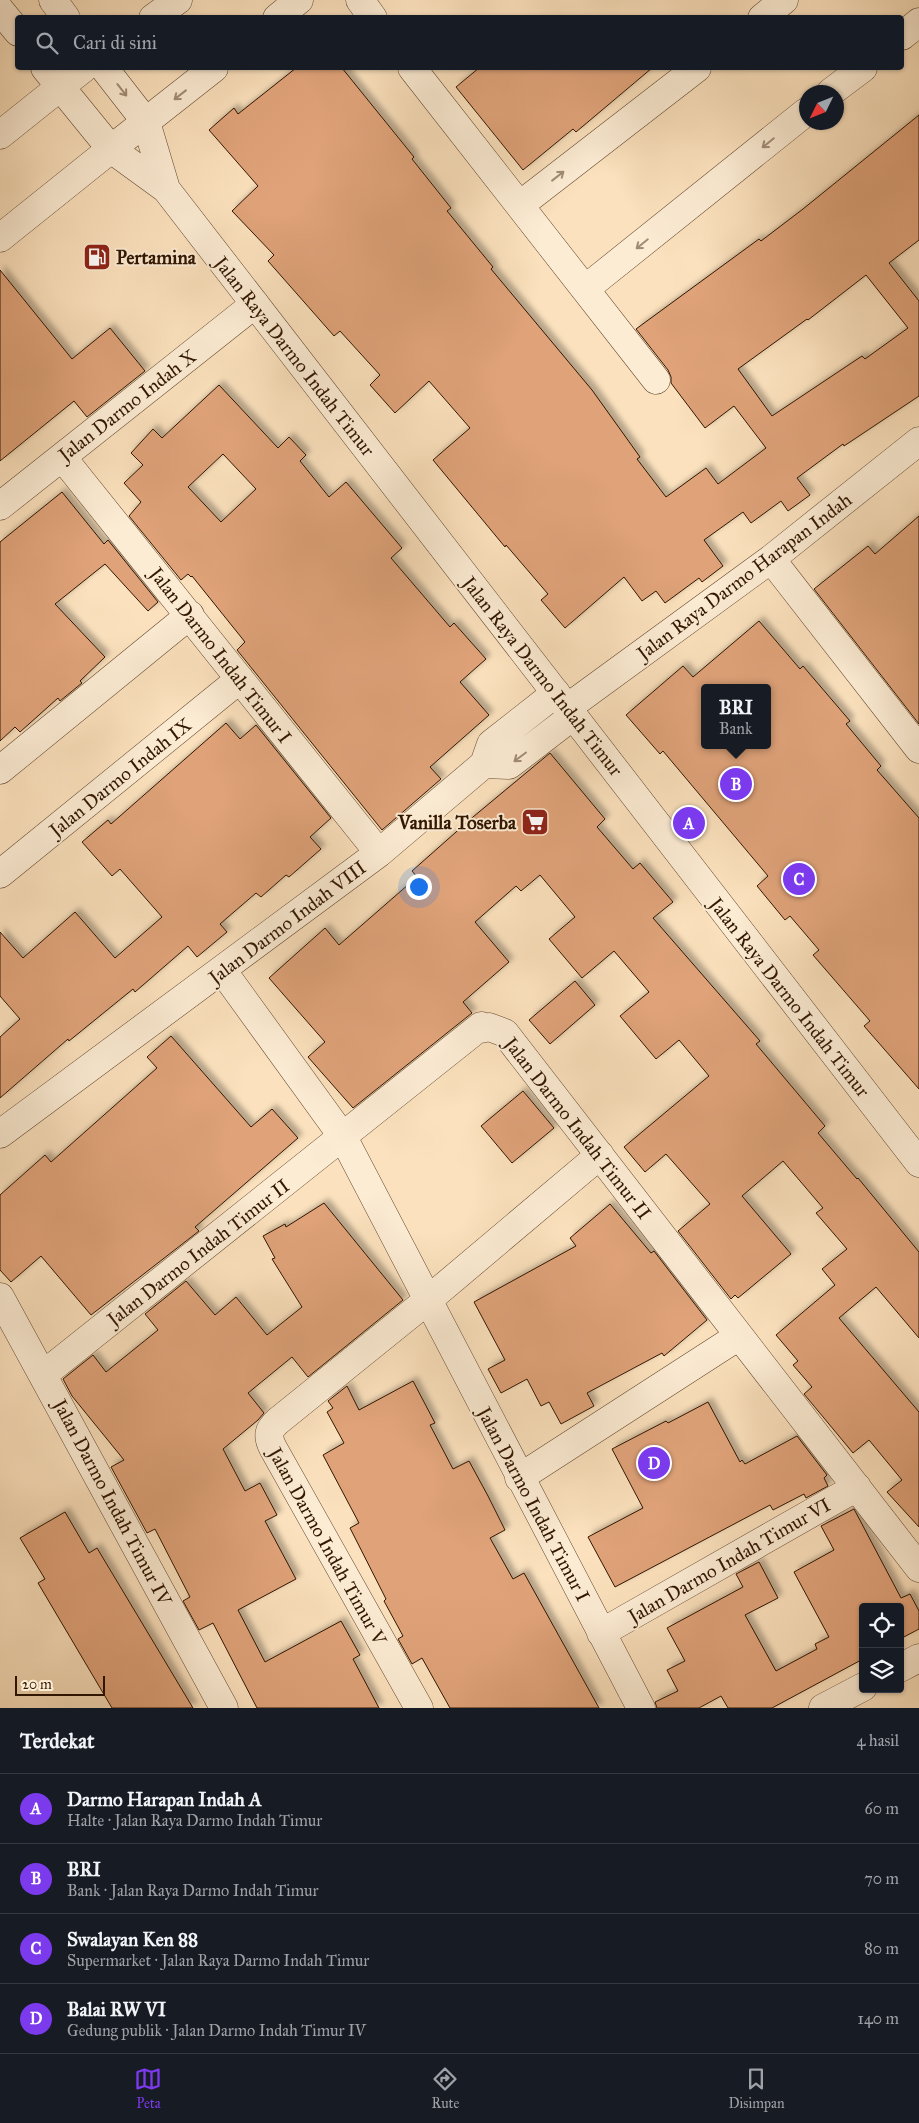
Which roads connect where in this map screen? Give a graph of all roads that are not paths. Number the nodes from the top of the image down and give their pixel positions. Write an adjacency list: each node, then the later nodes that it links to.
1 (53, 0): 7 (street)
2 (178, 0): 8 (street)
3 (299, 0): 9 (street)
4 (360, 0): 10 (street)
5 (784, 0): 11 (street)
6 (0, 10): 13 (street)
7 (64, 15)
8 (158, 15)
9 (281, 15)
10 (372, 15)
11 (766, 15)
12 (919, 22): 14 (street)
13 (15, 28)
14 (904, 34)
15 (93, 70): 21 (street)
16 (100, 70): 23 (street, one-way to 23)
17 (211, 70): 23 (street, one-way to 23)
18 (414, 70): 28 (street)
19 (695, 70): 28 (street, one-way to 19)
20 (860, 70): 22 (street)
21 (58, 85): 25 (street); 26 (street, Jalan Raya Darmo Indah Timur)
22 (840, 85)
23 (142, 116): 26 (street); 27 (street, Jalan Raya Darmo Indah Timur)
24 (799, 118): 30 (street, one-way to 30)
25 (0, 135)
26 (107, 144): 27 (street, Jalan Raya Darmo Indah Timur); 29 (street)
27 (166, 189): 31 (street, Jalan Raya Darmo Indah Timur)
28 (520, 205): 30 (street)
29 (0, 238)
30 (585, 289): 32 (street)
31 (255, 304): 34 (street, Jalan Darmo Indah X); 39 (street, Jalan Raya Darmo Indah Timur)
32 (656, 380)
33 (919, 441): 36 (street, Jalan Raya Darmo Harapan Indah)
34 (62, 457): 35 (street, Jalan Darmo Indah X); 37 (street, Jalan Darmo Indah Timur I)
35 (0, 506)
36 (771, 559): 39 (street, Jalan Raya Darmo Harapan Indah); 40 (street)
37 (190, 615): 38 (street, Jalan Darmo Indah Timur I); 43 (street)
38 (240, 679): 44 (street, Jalan Darmo Indah Timur I); 45 (street, Jalan Darmo Indah IX)
39 (565, 706): 42 (street, Jalan Raya Darmo Harapan Indah); 50 (street, Jalan Raya Darmo Indah Timur)
40 (910, 719): 41 (street)
41 (919, 749)
42 (484, 764): 44 (street, Jalan Darmo Indah VIII)
43 (0, 770)
44 (379, 853): 46 (street, Jalan Darmo Indah VIII)
45 (0, 874)
46 (222, 970): 47 (street, Jalan Darmo Indah VIII); 48 (street, Jalan Darmo Indah Timur I)
47 (0, 1134)
48 (343, 1137): 49 (street, Jalan Darmo Indah Timur II); 52 (street, Jalan Darmo Indah Timur I); 54 (street, Jalan Darmo Indah Timur II)
49 (600, 1155): 52 (street); 53 (street, Jalan Darmo Indah Timur II)
50 (919, 1163)
51 (0, 1296): 54 (street, Jalan Darmo Indah Timur IV)
52 (428, 1300): 55 (street, Jalan Darmo Indah Timur I); 63 (street, Jalan Darmo Indah Timur V)
53 (740, 1336): 55 (street); 56 (street, Jalan Darmo Indah Timur II)
54 (44, 1374): 62 (street, Jalan Darmo Indah Timur IV)
55 (519, 1478): 58 (street, Jalan Darmo Indah Timur I)
56 (857, 1487): 57 (street, Jalan Darmo Indah Timur II); 58 (street, Jalan Darmo Indah Timur VI)
57 (919, 1568)
58 (601, 1633): 64 (street, Jalan Darmo Indah Timur I)
59 (919, 1658): 60 (street)
60 (904, 1666)
61 (859, 1689): 65 (street)
62 (224, 1708)
63 (419, 1708)
64 (641, 1708)
65 (823, 1708)

